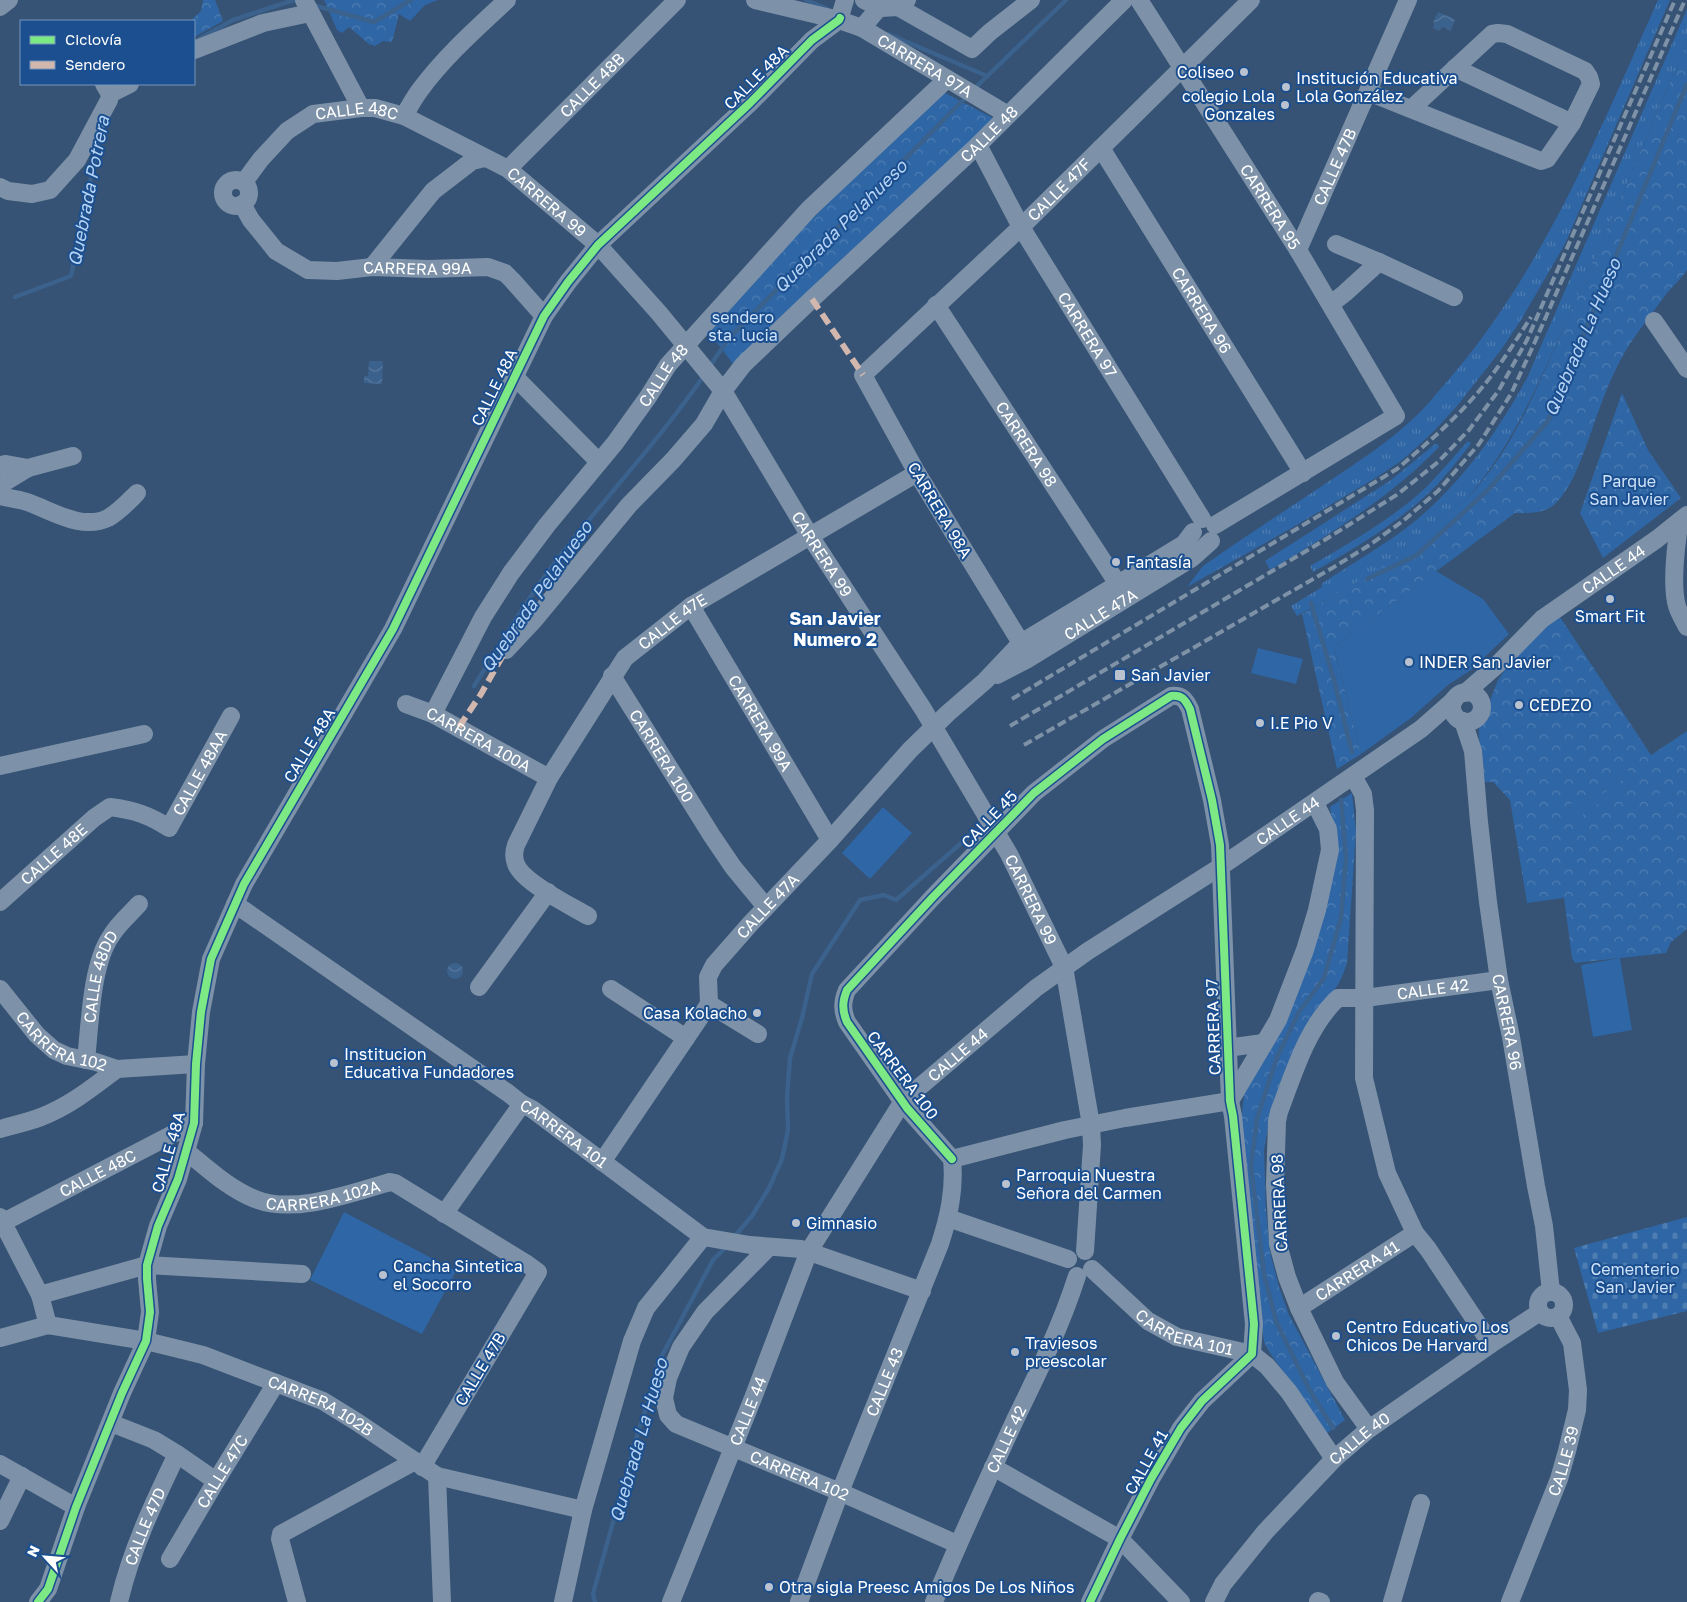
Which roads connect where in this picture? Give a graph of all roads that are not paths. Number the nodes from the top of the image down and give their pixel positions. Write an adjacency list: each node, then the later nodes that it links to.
1 (8, 0): 12 (street)
2 (507, 0): 26 (street, CALLE 48C)
3 (677, 0): 31 (street, CALLE 48B)
4 (755, 0): 14 (street, CARRERA 97A)
5 (845, 0): 14 (street)
6 (1031, 0): 11 (street)
7 (1124, 0): 25 (street, CALLE 48)
8 (1139, 0): 17 (street, CARRERA 95)
9 (1251, 0): 17 (street, CALLE 47F)
10 (1408, 0): 22 (street, CALLE 47B)
11 (885, 5): 15 (street)
12 (0, 7)
13 (308, 7): 16 (street); 23 (street)
14 (839, 19): 15 (street, CARRERA 97A); 35 (street, CALLE 48A)
15 (863, 27): 19 (street, CARRERA 97A)
16 (195, 50)
17 (1181, 68): 29 (street, CALLE 47F); 36 (street, CARRERA 95)
18 (1455, 68): 24 (street); 27 (street); 27 (street)
19 (953, 83): 25 (street, CARRERA 97A); 45 (street, CALLE 48)
20 (125, 85): 21 (street)
21 (107, 89): 32 (street)
22 (1368, 92): 24 (street); 36 (street, CALLE 47B)
23 (361, 108): 26 (street, CALLE 48C); 37 (street, CALLE 48C)
24 (1411, 109): 27 (street)
25 (1008, 115): 28 (street, CALLE 48)
26 (404, 116): 30 (street, CARRERA 99)
27 (1572, 123)
28 (978, 145): 33 (street, CARRERA 97); 49 (street, CALLE 48)
29 (1101, 148): 33 (street, CALLE 47F); 56 (street, CARRERA 96)
30 (485, 158): 31 (street, CARRERA 99); 39 (street)
31 (508, 169): 35 (street, CARRERA 99)
32 (0, 188)
33 (1021, 227): 42 (street, CALLE 47F); 61 (street, CARRERA 97)
34 (1336, 244): 38 (street)
35 (598, 245): 43 (street, CALLE 48A); 45 (street, CARRERA 99)
36 (1298, 250): 41 (street, CARRERA 95)
37 (276, 251): 39 (street, CARRERA 99A)
38 (1379, 262): 40 (street); 41 (street)
39 (372, 267): 43 (street, CARRERA 99A)
40 (1454, 297)
41 (1331, 304): 50 (street, CARRERA 95)
42 (936, 305): 47 (street, CALLE 47F); 63 (street, CARRERA 98)
43 (544, 316): 48 (street, CALLE 48A)
44 (1654, 321): 46 (street)
45 (688, 348): 49 (street, CARRERA 99); 52 (street, CALLE 48)
46 (1687, 369)
47 (863, 375): 55 (street, CARRERA 98A)
48 (514, 376): 52 (street); 91 (street, CALLE 48A)
49 (721, 388): 62 (street, CARRERA 99); 67 (street, CALLE 48)
50 (1396, 416): 56 (street, CALLE 47A)
51 (73, 456): 54 (street)
52 (598, 462): 74 (street, CALLE 48)
53 (0, 465): 54 (street)
54 (28, 468): 57 (street)
55 (917, 473): 62 (street, CALLE 47E); 66 (street, CARRERA 98A)
56 (1303, 473): 61 (street, CALLE 47A)
57 (0, 486)
58 (137, 493): 59 (street)
59 (0, 496)
60 (1683, 518): 65 (street); 68 (street, CALLE 44)
61 (1205, 529): 63 (street, CALLE 47A); 70 (street, CALLE 47A)
62 (810, 536): 64 (street, CALLE 47E); 77 (street, CARRERA 99)
63 (1118, 584): 66 (street, CALLE 47A)
64 (691, 606): 69 (street, CALLE 47E); 86 (street, CARRERA 99A)
65 (1687, 627)
66 (1021, 643): 70 (street, CALLE 47A)
67 (506, 650)
68 (1497, 665): 71 (street, CALLE 44); 75 (street, CALLE 44)
69 (612, 676): 82 (street, CALLE 47E); 92 (street, CARRERA 100)
70 (985, 681): 77 (street, CALLE 47A)
71 (1460, 696): 75 (street); 75 (street); 78 (street, CALLE 44)
72 (1186, 702): 85 (street, CALLE 45); 87 (street, CARRERA 97)
73 (406, 704): 74 (street, CARRERA 100A)
74 (433, 714): 82 (street, CARRERA 100A)
75 (1471, 715): 78 (street, CALLE 44); 95 (street, CARRERA 96)
76 (231, 716): 84 (street, CALLE 48AA)
77 (934, 727): 85 (street, CARRERA 99); 86 (street, CALLE 47A)
78 (1421, 729): 81 (street, CALLE 44)
79 (144, 734): 80 (street)
80 (0, 766)
81 (1353, 776): 83 (street, CALLE 44); 99 (street)
82 (549, 778): 88 (street, CALLE 47E)
83 (1314, 802): 87 (street, CALLE 44); 104 (street, CARRERA 97)
84 (110, 807): 89 (street, CALLE 48E)
85 (996, 831): 94 (street, CARRERA 99); 101 (street, CALLE 45)
86 (830, 840): 92 (street, CALLE 47A)
87 (1220, 867): 94 (street, CALLE 44); 105 (street, CARRERA 97)
88 (548, 892): 93 (street); 96 (street)
89 (0, 902)
90 (139, 904): 106 (street, CALLE 48DD)
91 (235, 904): 107 (street, CALLE 48A); 111 (street, CARRERA 101)
92 (766, 908): 100 (street, CALLE 47A)
93 (588, 916)
94 (1064, 967): 109 (street, CALLE 44); 113 (street, CARRERA 99)
95 (1499, 980): 99 (street, CALLE 42); 132 (street, CARRERA 96)
96 (479, 987)
97 (611, 989): 103 (street)
98 (0, 990): 106 (street, CARRERA 102)
99 (1365, 998): 121 (street); 134 (street, CARRERA 98)
100 (709, 1004): 102 (street); 103 (street)
101 (842, 1004): 109 (street, CARRERA 100)
102 (758, 1034)
103 (686, 1038): 117 (street)
104 (1263, 1043): 105 (street); 110 (street, CARRERA 97)
105 (1227, 1048): 110 (street, CARRERA 97)
106 (86, 1060): 108 (street, CARRERA 102)
107 (196, 1064): 108 (street, CARRERA 102); 112 (street, CALLE 48A)
108 (117, 1069): 114 (street)
109 (902, 1101): 116 (street, CARRERA 100); 124 (street, CALLE 44)
110 (1230, 1101): 113 (street); 141 (street, CARRERA 97)
111 (522, 1104): 117 (street, CARRERA 101); 118 (street)
112 (194, 1123): 115 (street, CALLE 48A); 120 (street, CALLE 48C)
113 (1092, 1125): 116 (street); 125 (street, CARRERA 99)
114 (0, 1129)
115 (186, 1151): 118 (street, CARRERA 102A); 127 (street, CALLE 48A)
116 (952, 1159): 119 (street, CALLE 43)
117 (602, 1162): 122 (street, CARRERA 101)
118 (444, 1214): 128 (street, CARRERA 102A)
119 (948, 1218): 126 (street); 131 (street, CALLE 43)
120 (1, 1221): 133 (street)
121 (1415, 1233): 134 (street, CARRERA 41); 140 (street)
122 (703, 1237): 123 (street, CARRERA 101); 156 (street)
123 (769, 1247): 124 (street, CARRERA 101); 145 (street, CARRERA 102)
124 (809, 1251): 131 (street, CARRERA 101); 145 (street, CALLE 44)
125 (1085, 1251): 126 (street); 129 (street)
126 (1068, 1259): 129 (street)
127 (147, 1265): 130 (street); 133 (street); 139 (street, CALLE 48A)
128 (538, 1272): 150 (street, CALLE 47B)
129 (1084, 1273): 141 (street, CARRERA 101); 149 (street, CALLE 42)
130 (302, 1274)
131 (922, 1292): 153 (street, CALLE 43)
132 (1551, 1292): 135 (street); 136 (street)
133 (40, 1295): 137 (street)
134 (1300, 1308): 144 (street, CARRERA 98)
135 (1540, 1312): 136 (street); 140 (street, CALLE 40)
136 (1558, 1316): 173 (street, CALLE 39)
137 (48, 1325): 138 (street, CARRERA 102B); 139 (street, CARRERA 102B)
138 (0, 1338)
139 (146, 1341): 142 (street, CARRERA 102B); 143 (street, CALLE 48A)
140 (1491, 1344): 144 (street, CALLE 40)
141 (1252, 1354): 147 (street, CARRERA 101); 158 (street, CALLE 41)
142 (276, 1384): 150 (street, CARRERA 102B); 152 (street, CALLE 47C)
143 (111, 1423): 146 (street); 155 (street, CALLE 48A)
144 (1369, 1430): 147 (street, CALLE 40)
145 (733, 1446): 153 (street, CARRERA 102); 166 (street, CALLE 44)
146 (176, 1454): 152 (street); 162 (street, CALLE 47D)
147 (1334, 1458): 171 (street, CALLE 40)
148 (0, 1464): 151 (street)
149 (993, 1467): 158 (street); 159 (street, CALLE 42)
150 (425, 1468): 156 (street, CARRERA 102B); 163 (street); 164 (street)
151 (22, 1476): 155 (street); 157 (street)
152 (216, 1481): 160 (street, CALLE 47C)
153 (840, 1492): 159 (street, CARRERA 102); 167 (street, CALLE 43)
154 (1421, 1503): 172 (street)
155 (76, 1507): 161 (street, CALLE 48A)
156 (583, 1510): 165 (street)
157 (0, 1520)
158 (1120, 1539): 169 (street, CALLE 41); 170 (street)
159 (957, 1544): 168 (street, CALLE 42)
160 (170, 1559)
161 (38, 1602)
162 (119, 1602)
163 (297, 1602)
164 (442, 1602)
165 (562, 1602)
166 (671, 1602)
167 (799, 1602)
168 (934, 1602)
169 (1090, 1602)
170 (1181, 1602)
171 (1214, 1602)
172 (1392, 1602)
173 (1510, 1602)

